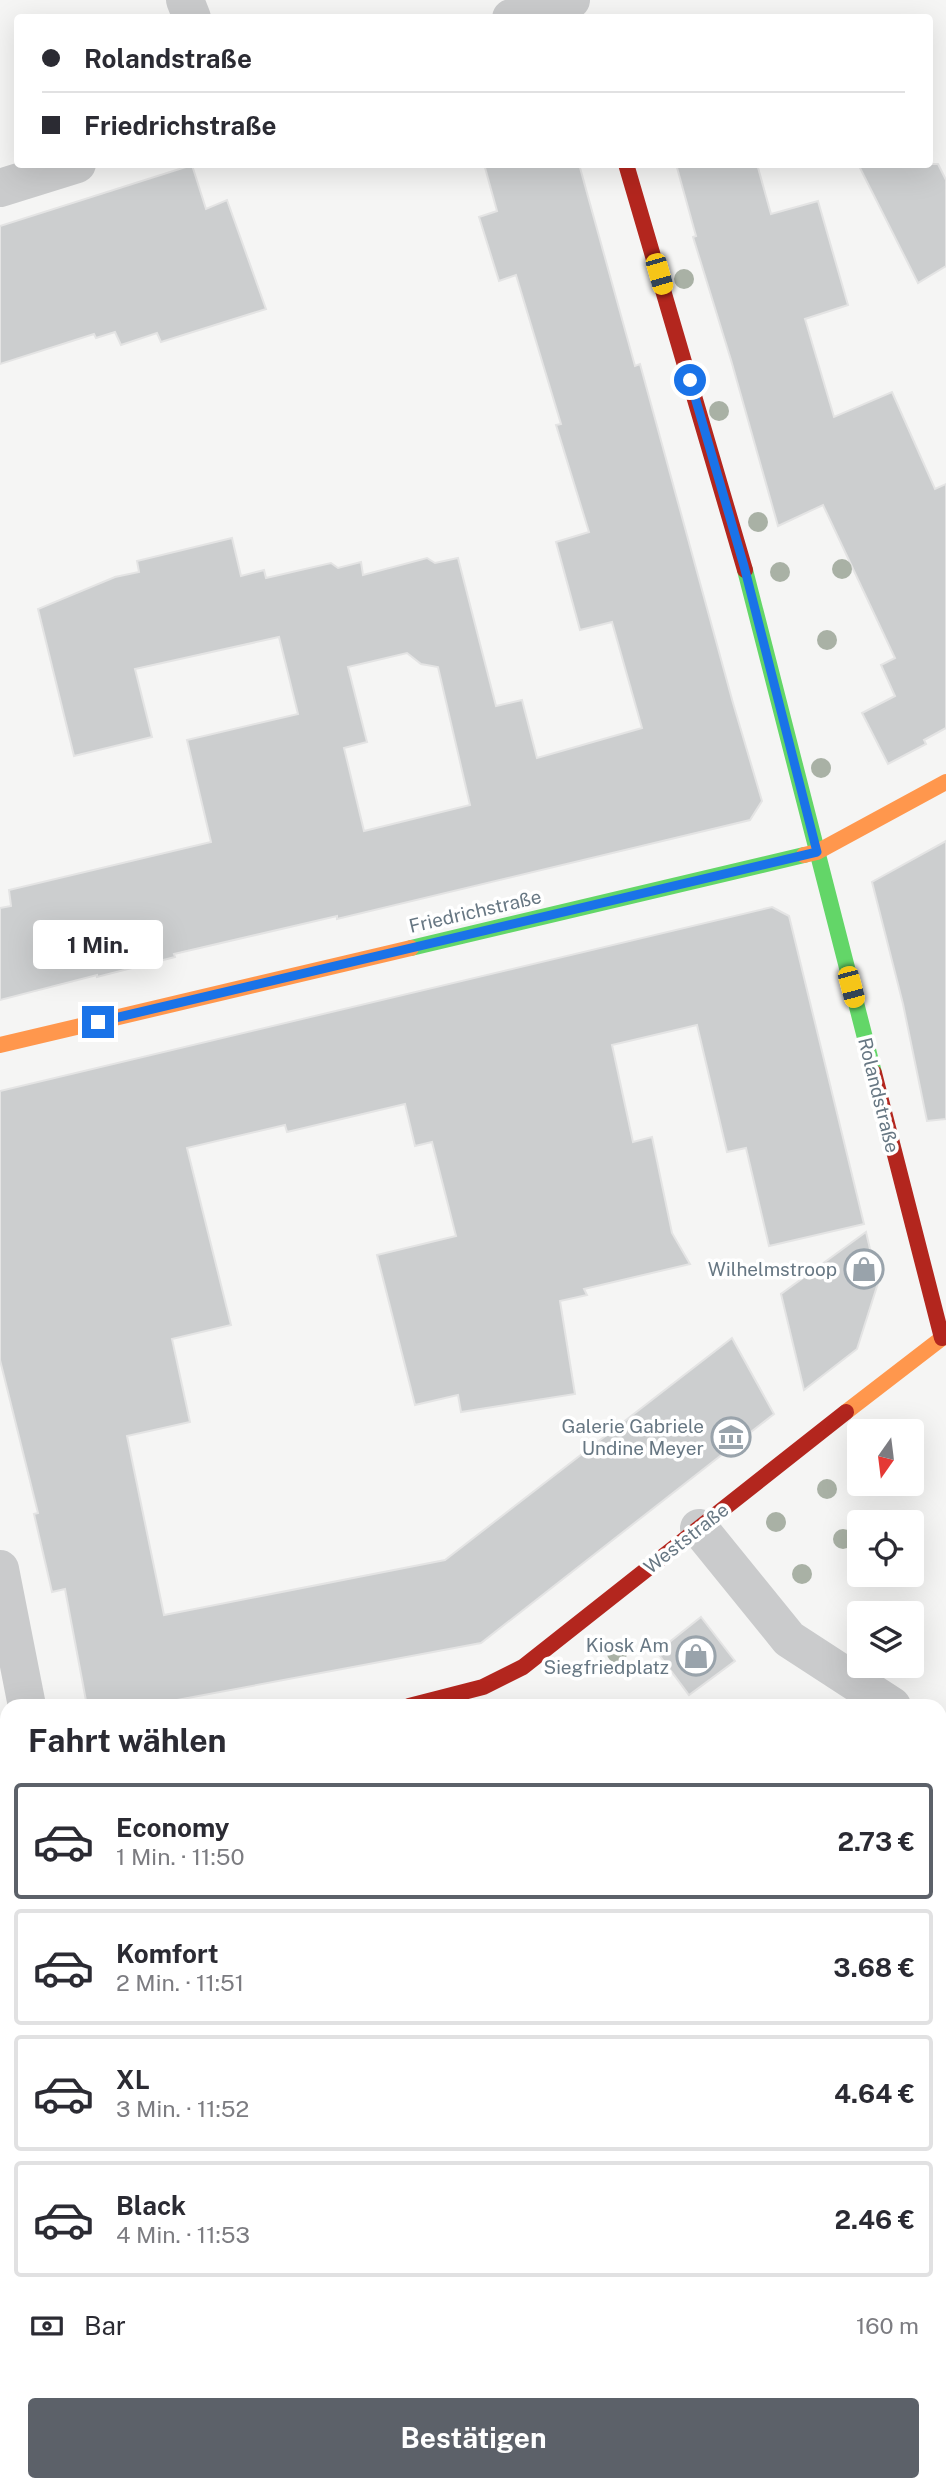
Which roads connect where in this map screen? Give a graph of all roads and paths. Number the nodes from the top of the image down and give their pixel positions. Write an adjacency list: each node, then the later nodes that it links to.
1 (571, 0): 2 (street)
2 (524, 14)
3 (64, 168): 5 (street)
4 (627, 168): 7 (street, Rolandstraße)
5 (0, 188)
6 (946, 782): 7 (street, Friedrichstraße)
7 (817, 852): 8 (street, Friedrichstraße); 9 (street, Rolandstraße)
8 (0, 1045)
9 (945, 1339): 10 (street, Weststraße)
10 (699, 1528): 13 (street, Weststraße); 14 (street)
11 (0, 1569): 12 (street)
12 (26, 1699)
13 (445, 1699)
14 (881, 1699)

